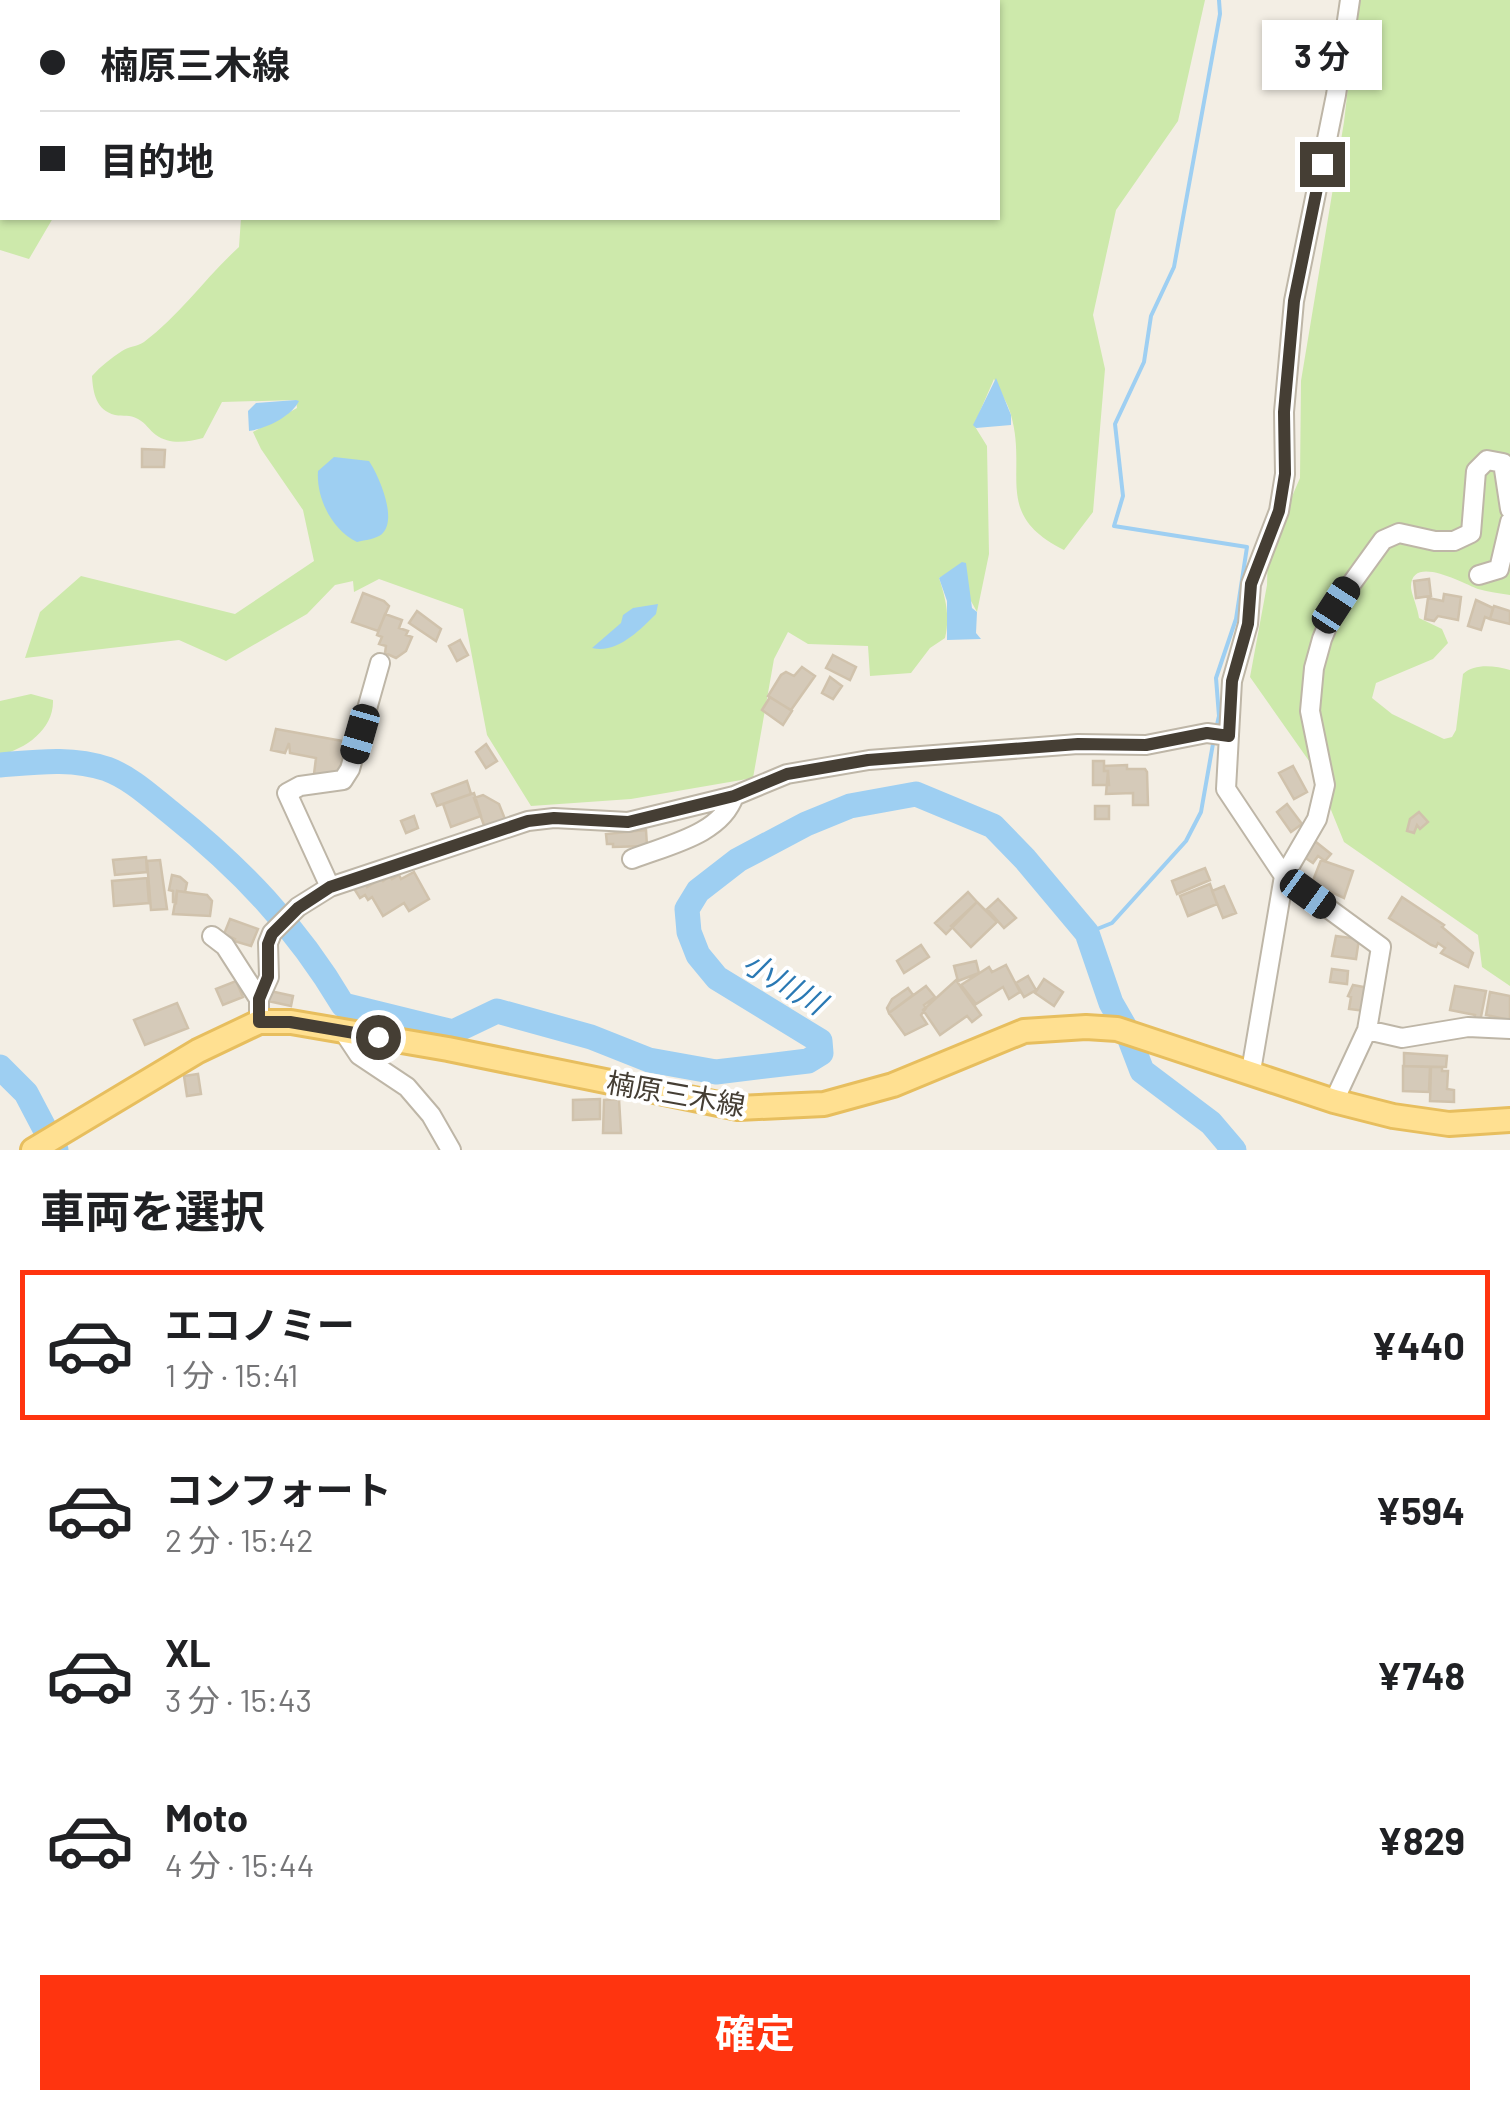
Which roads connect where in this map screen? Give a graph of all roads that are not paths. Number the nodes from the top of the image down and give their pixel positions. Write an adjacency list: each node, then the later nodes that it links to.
1 (1350, 0): 6 (street)
2 (1510, 509): 9 (street)
3 (1510, 522): 4 (street)
4 (1478, 574)
5 (380, 663): 10 (street)
6 (1229, 736): 7 (street); 9 (street)
7 (734, 796): 8 (street); 10 (street)
8 (632, 859)
9 (1284, 876): 15 (street); 16 (street)
10 (330, 887): 12 (street)
11 (212, 936): 12 (street)
12 (259, 1010): 14 (main road, 楠原三木線); 19 (main road, 楠原三木線)
13 (1510, 1029): 15 (street)
14 (342, 1030): 16 (main road, 楠原三木線); 20 (street)
15 (1367, 1030): 17 (street)
16 (1250, 1071): 17 (main road, 楠原三木線)
17 (1334, 1101): 18 (main road, 楠原三木線)
18 (1510, 1120)
19 (34, 1150)
20 (451, 1150)

